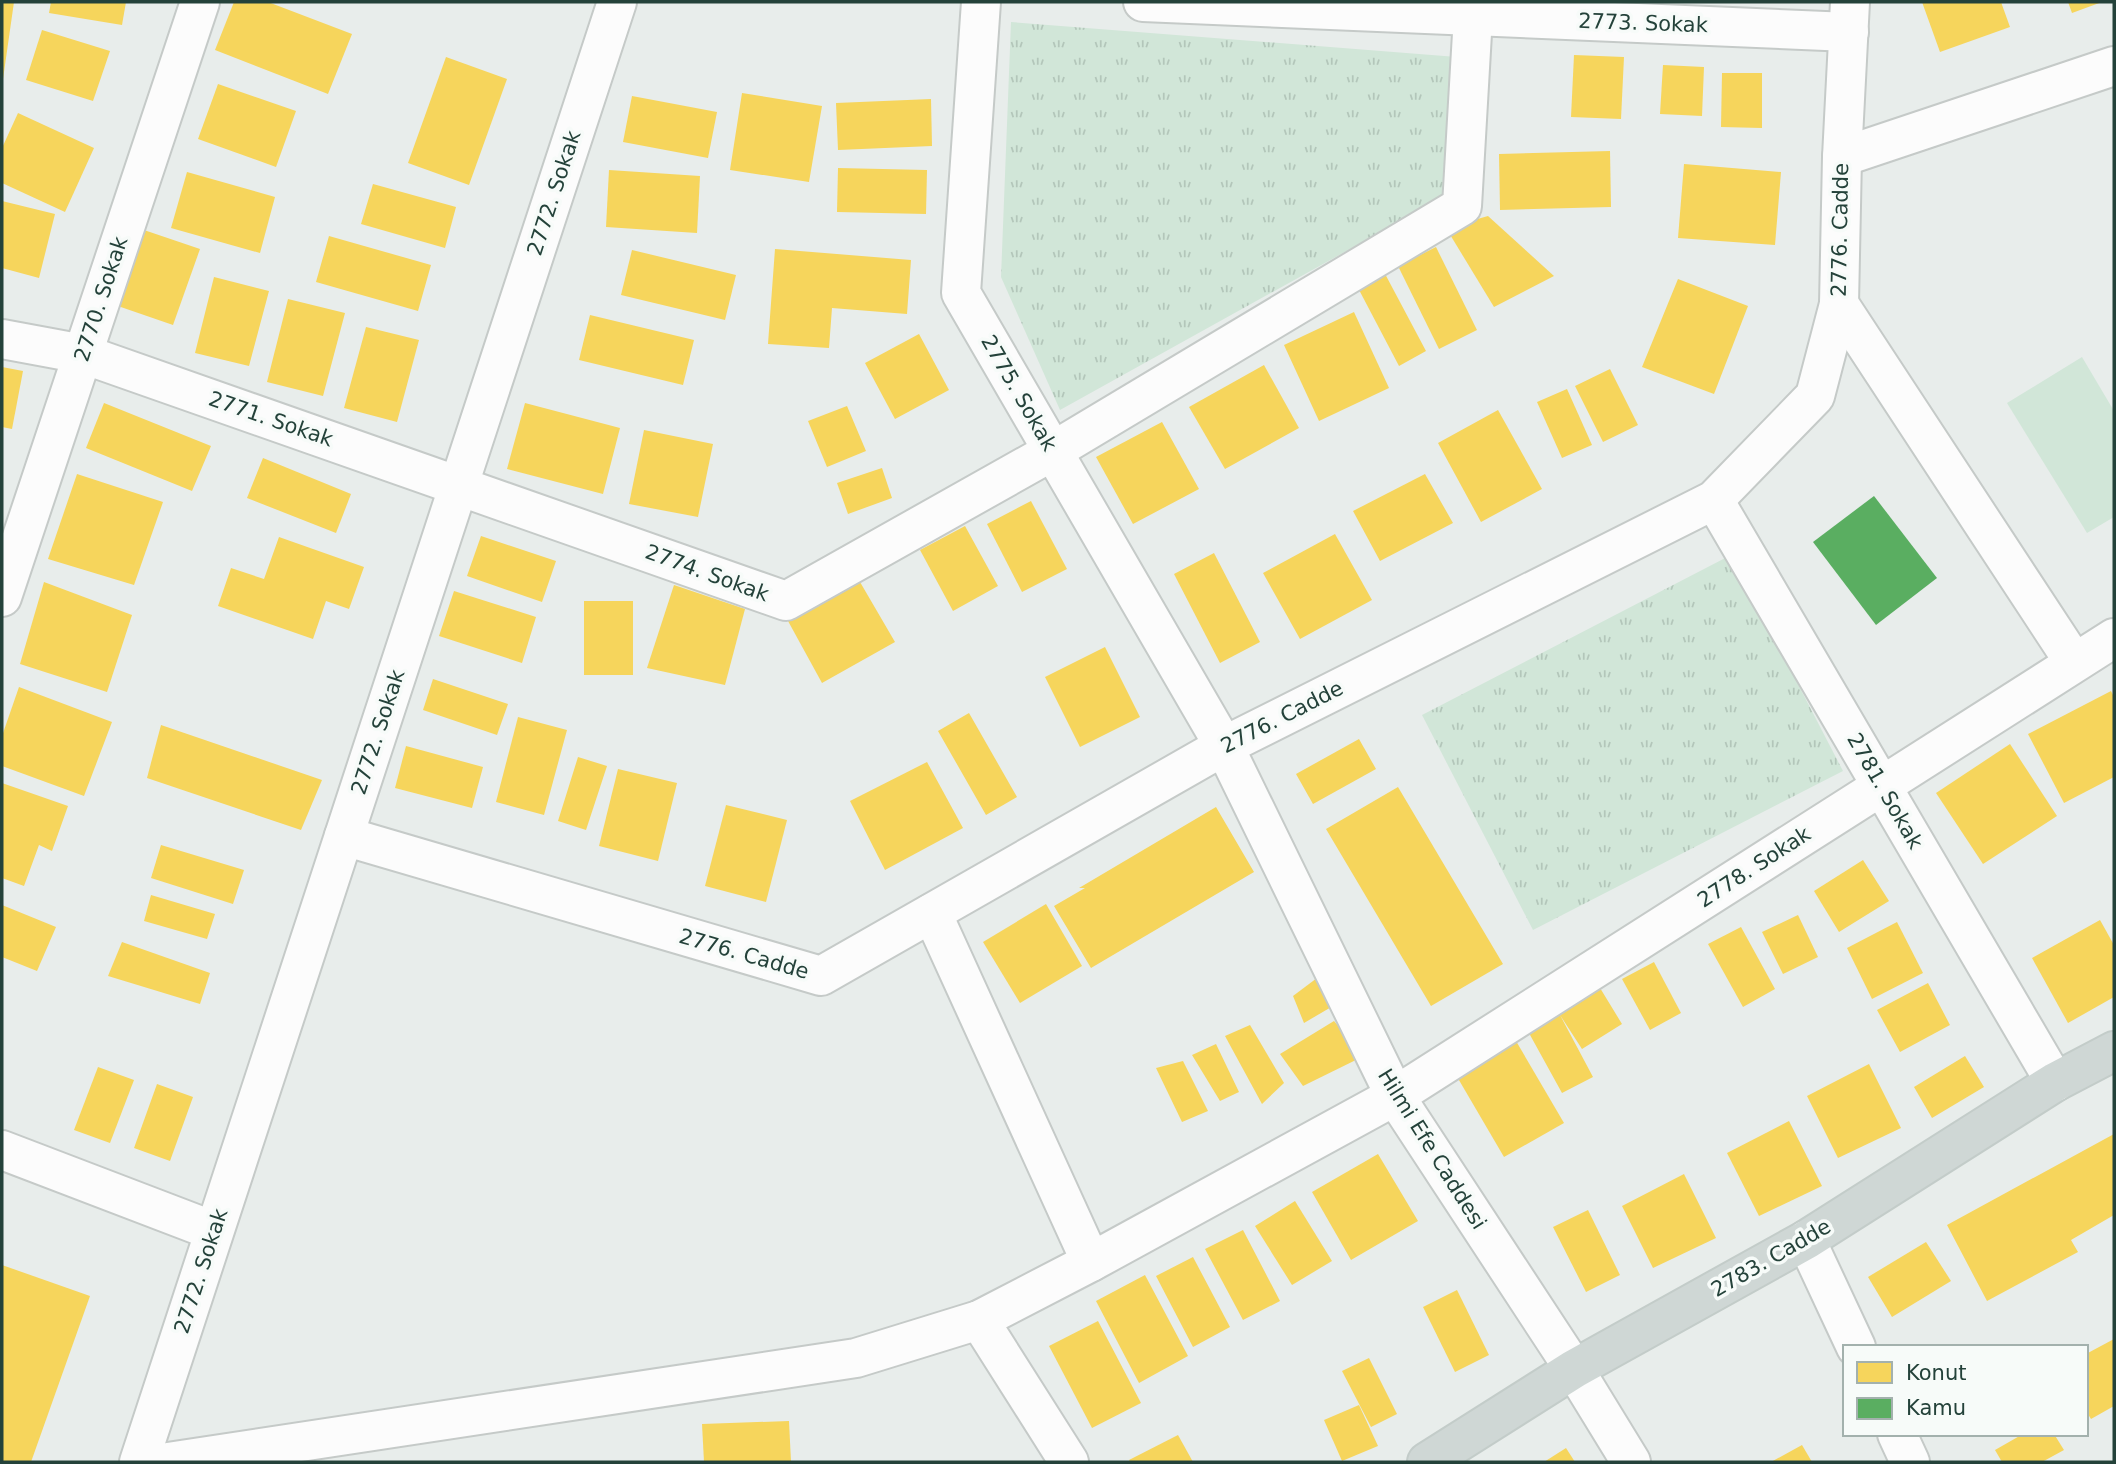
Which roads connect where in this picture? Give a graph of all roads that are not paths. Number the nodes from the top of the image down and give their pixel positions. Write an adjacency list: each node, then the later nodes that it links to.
1 (200, 2): 12 (street, 2770. Sokak)
2 (617, 2): 14 (street, 2772. Sokak)
3 (981, 2): 13 (street, 2775. Sokak)
4 (1143, 2): 5 (street, 2773. Sokak)
5 (1248, 4): 6 (street, 2773. Sokak)
6 (1473, 16): 7 (street, 2773. Sokak); 13 (street, 2774. Sokak)
7 (1850, 17): 9 (street, 2776. Cadde)
8 (2114, 66): 9 (street)
9 (1842, 157): 10 (street, 2776. Cadde)
10 (1839, 304): 15 (street, 2776. Cadde); 18 (street)
11 (2, 339): 12 (street, 2771. Sokak)
12 (82, 354): 14 (street, 2771. Sokak); 16 (street, 2770. Sokak)
13 (1053, 451): 14 (street, 2774. Sokak); 19 (street, 2775. Sokak)
14 (459, 485): 21 (street, 2772. Sokak)
15 (1714, 500): 19 (street, 2776. Cadde); 20 (street, 2781. Sokak)
16 (2, 597)
17 (2114, 638): 18 (street, 2778. Sokak)
18 (2074, 662): 20 (street, 2778. Sokak)
19 (1224, 746): 22 (street, 2776. Cadde); 25 (street, Hilmi Efe Caddesi)
20 (1881, 785): 24 (street, 2781. Sokak); 25 (street, 2778. Sokak)
21 (344, 836): 22 (street, 2776. Cadde); 27 (street, 2772. Sokak)
22 (932, 913): 29 (street)
23 (2114, 1051): 24 (main road, 2783. Cadde)
24 (2055, 1082): 28 (main road, 2783. Cadde)
25 (1395, 1096): 29 (street, 2778. Sokak); 32 (street, Hilmi Efe Caddesi)
26 (2, 1150): 27 (street)
27 (215, 1231): 34 (street, 2772. Sokak)
28 (1806, 1240): 31 (street); 32 (main road, 2783. Cadde)
29 (1091, 1262): 30 (street, 2778. Sokak)
30 (979, 1320): 35 (street, 2778. Sokak); 36 (street)
31 (1855, 1345)
32 (1574, 1369): 37 (main road, 2783. Cadde); 38 (street, Hilmi Efe Caddesi)
33 (1898, 1436): 39 (street)
34 (139, 1462)
35 (168, 1462)
36 (1069, 1462)
37 (1427, 1462)
38 (1631, 1462)
39 (1910, 1462)

